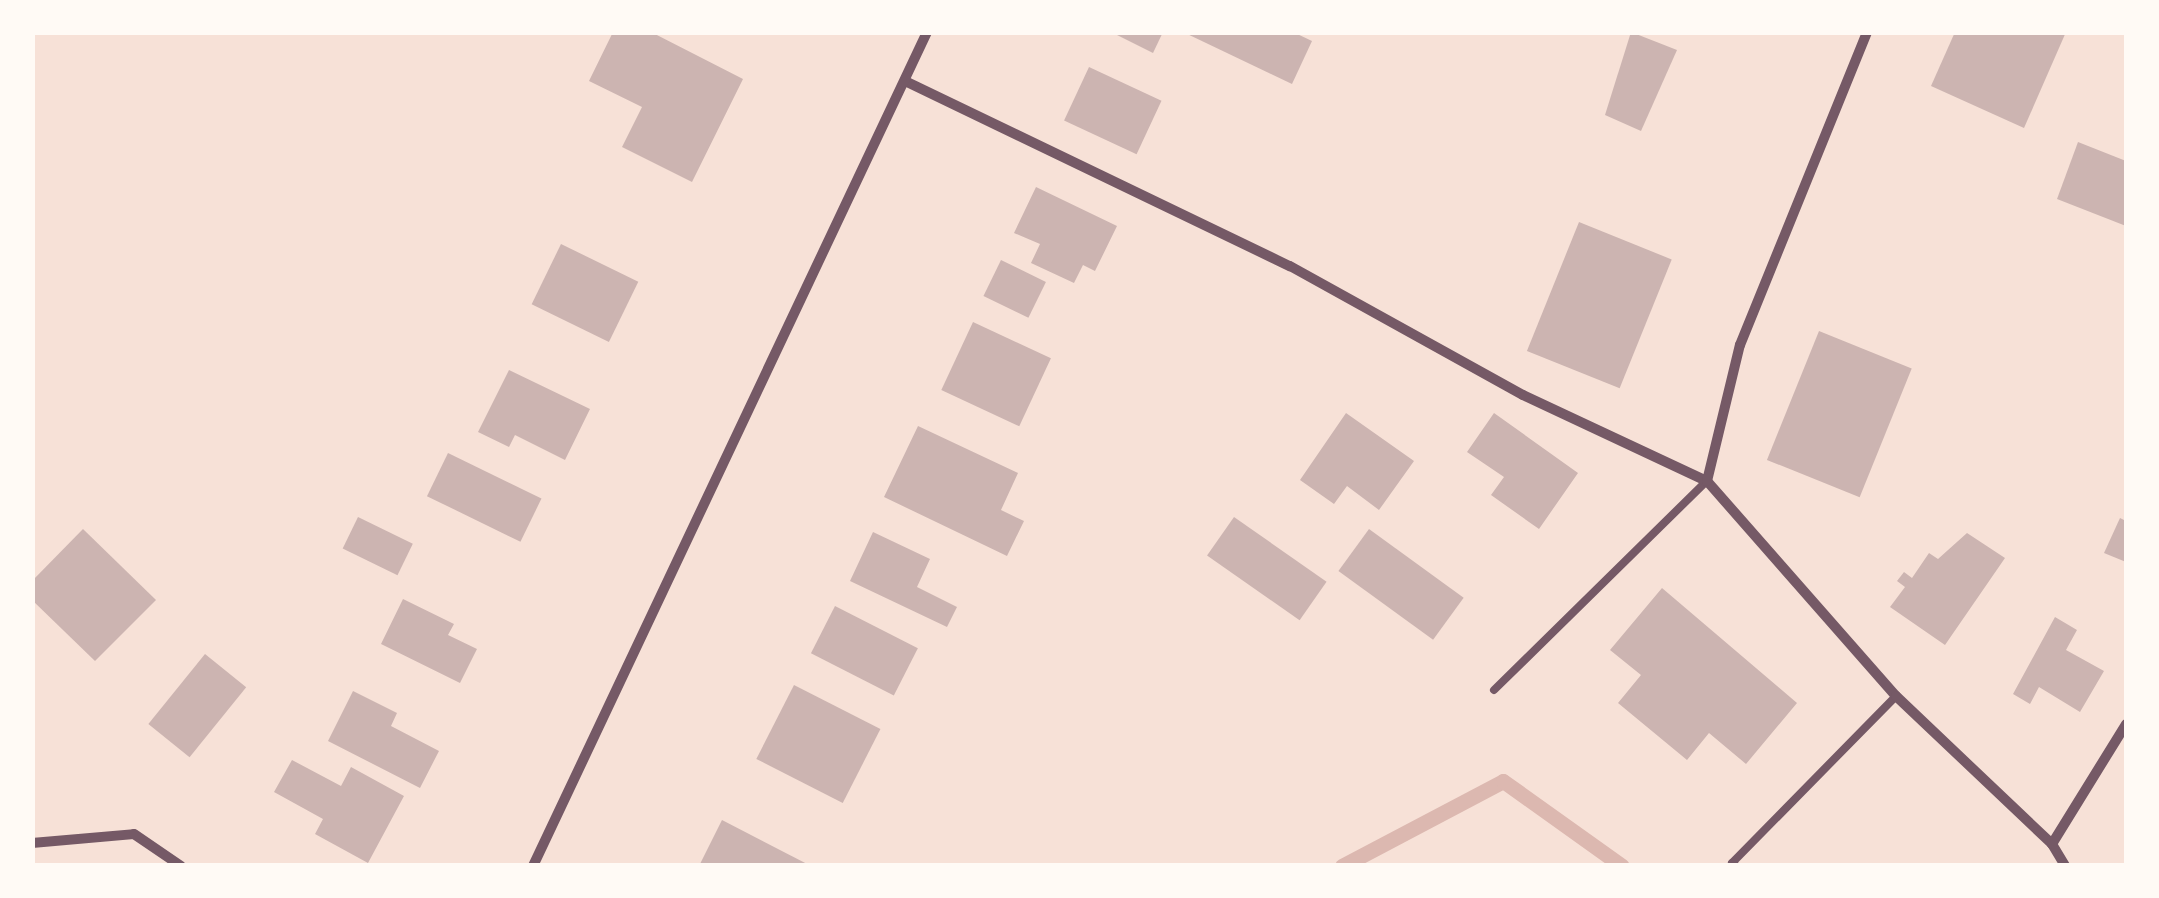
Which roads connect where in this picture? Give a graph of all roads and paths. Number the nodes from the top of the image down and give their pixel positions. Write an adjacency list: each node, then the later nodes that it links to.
1 (927, 32): 3 (street)
2 (1867, 32): 4 (street)
3 (904, 81): 4 (street); 11 (street)
4 (1708, 482): 5 (lane); 6 (street)
5 (1494, 690)
6 (1896, 696): 9 (street); 12 (lane)
7 (2126, 724): 9 (street)
8 (32, 843): 10 (street)
9 (2052, 844): 13 (street)
10 (181, 866)
11 (533, 866)
12 (1736, 866)
13 (2065, 866)

